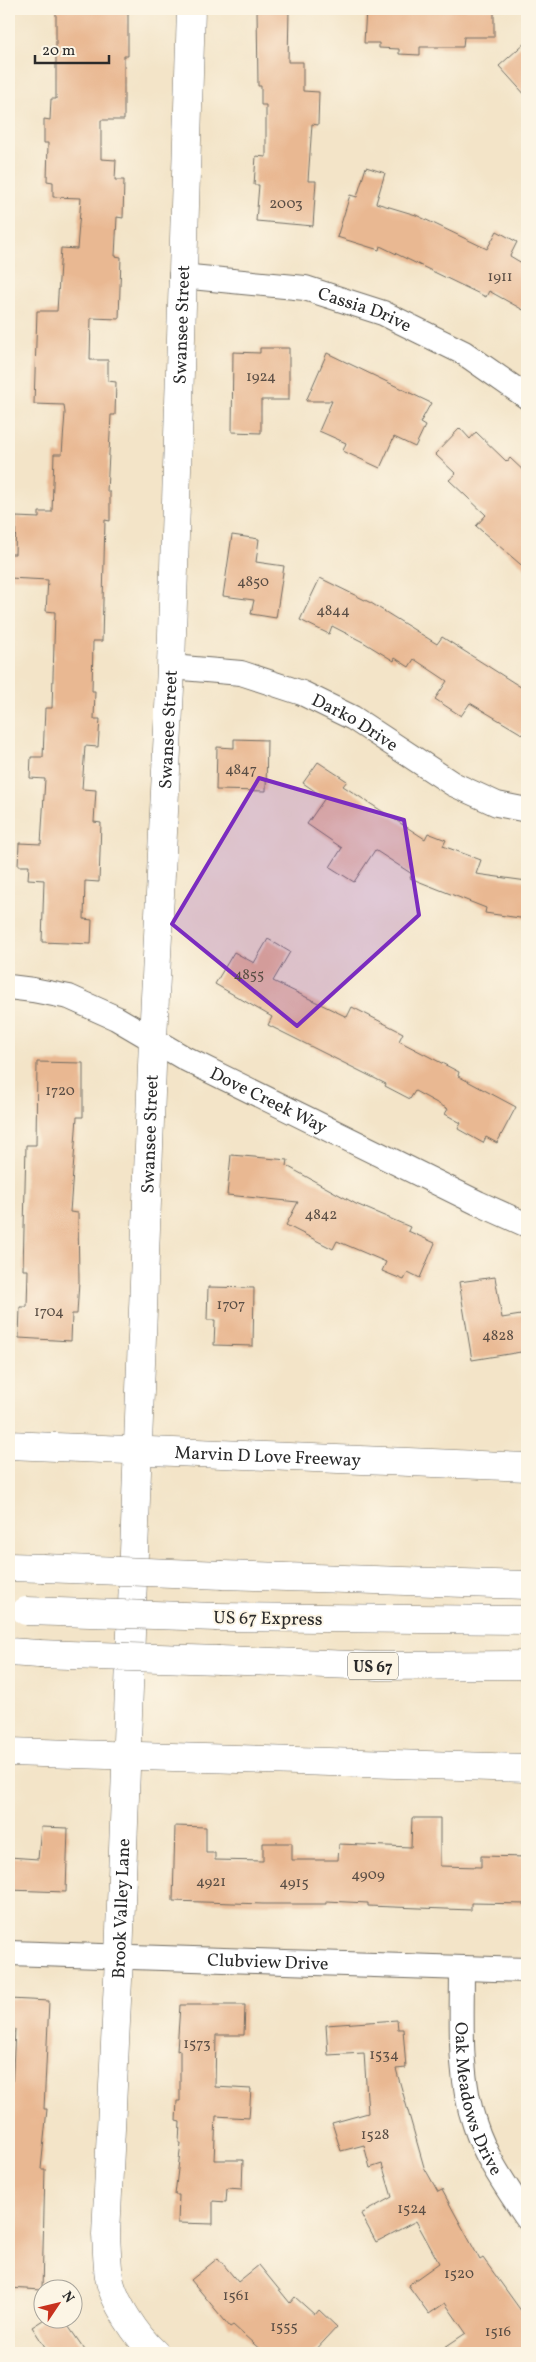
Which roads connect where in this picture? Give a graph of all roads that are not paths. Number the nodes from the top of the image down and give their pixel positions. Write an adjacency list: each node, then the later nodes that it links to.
1 (191, 9): 2 (main road, Swansee Street)
2 (181, 276): 3 (street, Cassia Drive); 4 (main road, Swansee Street)
3 (527, 397)
4 (170, 667): 5 (street, Darko Drive); 7 (main road, Swansee Street)
5 (527, 810)
6 (9, 988): 7 (street, Dove Creek Way)
7 (152, 1038): 8 (street, Dove Creek Way); 10 (main road, Swansee Street)
8 (527, 1224)
9 (9, 1445): 10 (main road, Marvin D Love Freeway)
10 (137, 1450): 11 (main road, Marvin D Love Freeway); 19 (main road, Brook Valley Lane)
11 (527, 1467)
12 (9, 1567): 13 (main road, bridge)
13 (527, 1585)
14 (18, 1611): 15 (main road, US 67 Express, bridge)
15 (527, 1620)
16 (9, 1652): 17 (main road, US 67, bridge)
17 (527, 1665)
18 (9, 1752): 19 (main road)
19 (126, 1756): 20 (main road); 22 (main road, Brook Valley Lane)
20 (527, 1768)
21 (9, 1953): 22 (street, Clubview Drive)
22 (119, 1958): 23 (street, Clubview Drive); 26 (main road, Brook Valley Lane)
23 (462, 1969): 24 (street, Clubview Drive); 25 (street, Oak Meadows Drive)
24 (527, 1970)
25 (527, 2218)
26 (154, 2353)

